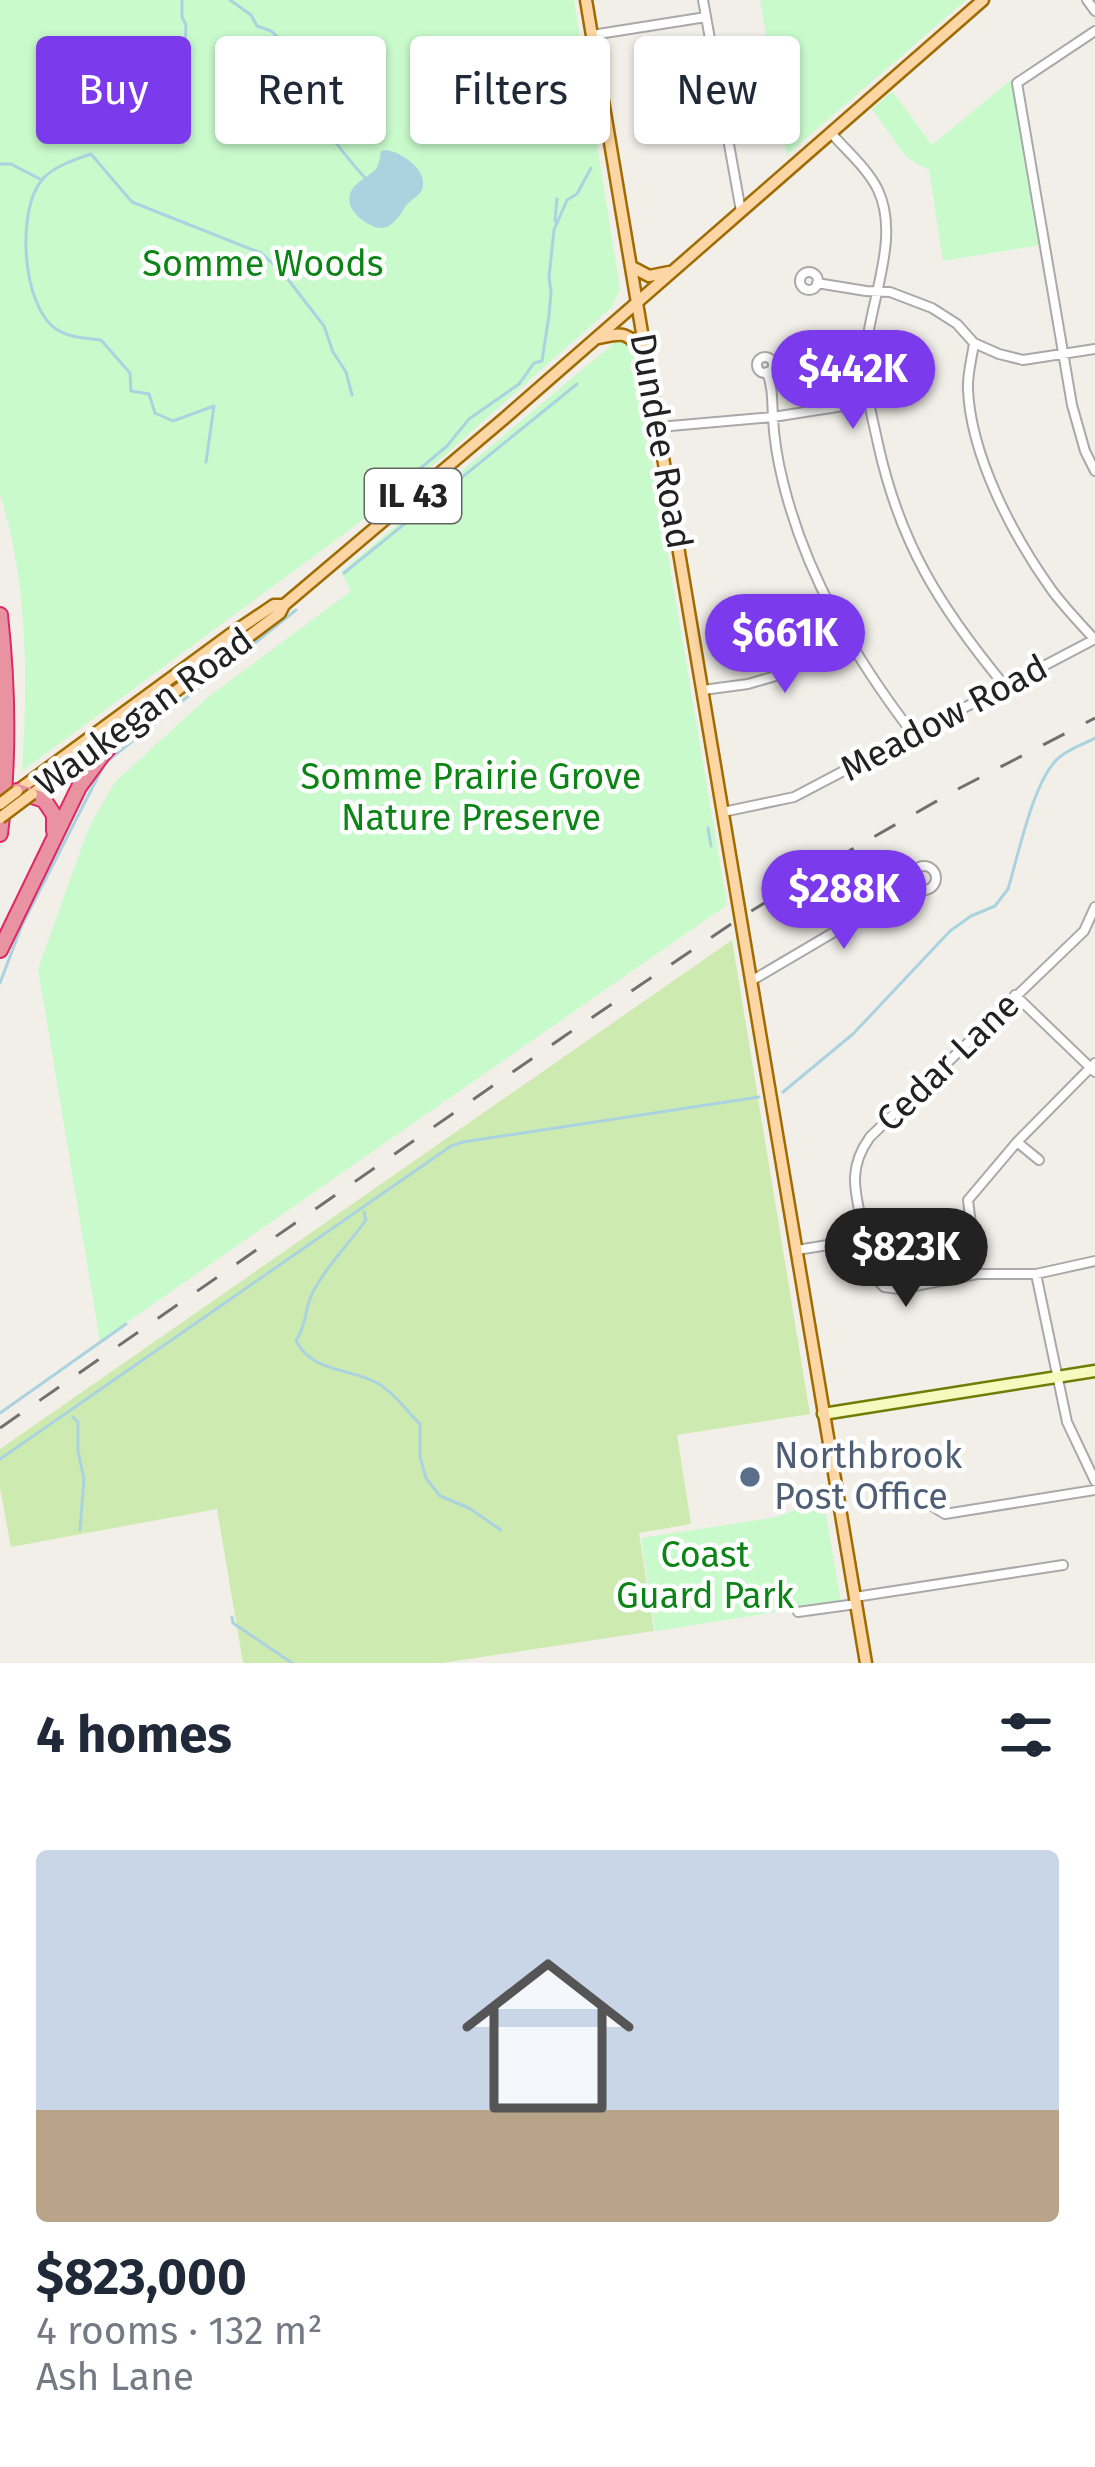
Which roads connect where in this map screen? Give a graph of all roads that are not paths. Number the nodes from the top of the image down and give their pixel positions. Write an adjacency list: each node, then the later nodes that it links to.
1 (586, 0): 8 (main road, Dundee Road)
2 (704, 0): 6 (street)
3 (983, 0): 9 (main road, Waukegan Road / IL 43)
4 (1087, 0): 5 (street)
5 (1095, 11)
6 (706, 16): 8 (street); 10 (street)
7 (1095, 31): 19 (street)
8 (592, 35): 11 (main road, Dundee Road)
9 (831, 133): 10 (main road, Waukegan Road / IL 43); 14 (street)
10 (741, 212): 12 (main road, Waukegan Road / IL 43)
11 (632, 267): 12 (main road); 15 (main road, Dundee Road)
12 (673, 272): 15 (main road, Waukegan Road / IL 43)
13 (818, 283): 14 (street)
14 (878, 291): 17 (street); 22 (street)
15 (638, 302): 16 (main road, Waukegan Road / IL 43); 20 (main road, Dundee Road)
16 (595, 339): 20 (main road); 26 (main road, Waukegan Road / IL 43)
17 (974, 343): 19 (street); 29 (street)
18 (1095, 349): 19 (street)
19 (1063, 354): 25 (street)
20 (647, 356): 24 (main road, Dundee Road)
21 (767, 372): 23 (street)
22 (869, 402): 23 (street); 30 (street)
23 (773, 417): 24 (street); 28 (street)
24 (659, 427): 31 (main road, Dundee Road)
25 (1095, 471)
26 (284, 604): 32 (main road, Waukegan Road / IL 43); 34 (main road, Waukegan Road / IL 43)
27 (0, 615): 38 (highway)
28 (846, 638): 31 (street); 33 (street)
29 (1095, 639): 30 (street, Meadow Road)
30 (1004, 686): 33 (street, Meadow Road)
31 (703, 690): 36 (main road, Dundee Road)
32 (130, 725): 34 (main road, Waukegan Road / IL 43); 39 (highway)
33 (913, 734): 36 (street, Meadow Road)
34 (24, 793): 35 (main road, Waukegan Road / IL 43, bridge); 37 (main road, Waukegan Road / IL 43, bridge); 39 (highway)
35 (0, 804)
36 (723, 812): 43 (main road, Dundee Road)
37 (0, 818)
38 (0, 834)
39 (53, 836): 42 (highway)
40 (914, 885): 43 (street)
41 (1095, 907): 44 (street, Cedar Lane)
42 (0, 950)
43 (752, 981): 49 (main road, Dundee Road)
44 (1015, 995): 45 (street); 48 (street, Cedar Lane)
45 (1094, 1068): 46 (street)
46 (1017, 1142): 47 (street); 51 (street)
47 (1039, 1160)
48 (865, 1239): 49 (street); 51 (street, Cedar Lane)
49 (797, 1250): 55 (main road, Dundee Road)
50 (1095, 1262): 52 (street)
51 (977, 1274): 52 (street)
52 (1036, 1274): 54 (street)
53 (1095, 1372): 54 (street)
54 (1058, 1377): 55 (street); 56 (street)
55 (823, 1414): 60 (main road, Dundee Road)
56 (1095, 1480)
57 (904, 1489): 58 (street)
58 (1095, 1490)
59 (1063, 1565): 60 (street)
60 (856, 1600): 61 (street); 62 (main road, Dundee Road)
61 (798, 1612)
62 (866, 1663)

